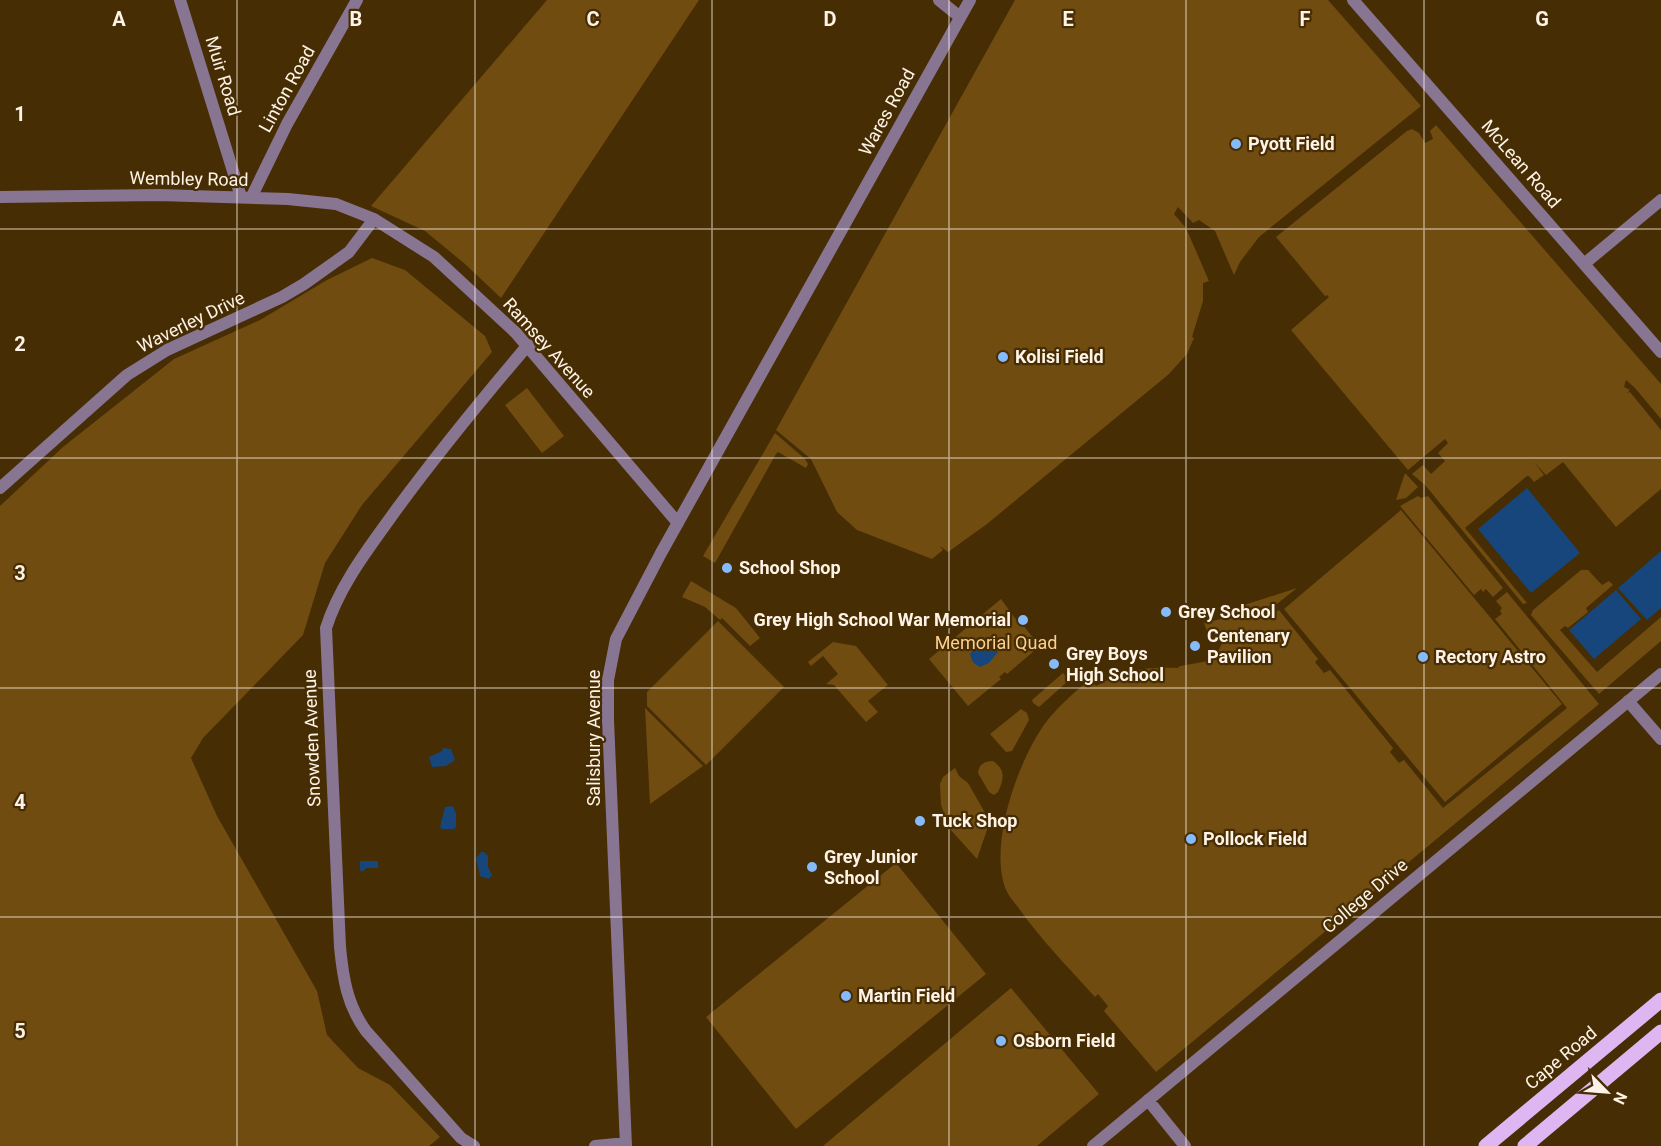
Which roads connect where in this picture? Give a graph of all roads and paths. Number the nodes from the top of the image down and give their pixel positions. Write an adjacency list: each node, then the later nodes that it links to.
1 (180, 0): 8 (street, Muir Road)
2 (357, 0): 8 (street, Linton Road)
3 (939, 0): 6 (street)
4 (970, 0): 6 (street, Wares Road)
5 (1353, 0): 12 (street, McLean Road)
6 (960, 17): 11 (street, Wares Road)
7 (0, 197): 8 (street, Wembley Road)
8 (246, 197): 10 (street, Wembley Road)
9 (1661, 200): 12 (street)
10 (374, 219): 13 (street, Ramsey Avenue); 15 (street, Waverley Drive)
11 (835, 242): 16 (street, Salisbury Avenue)
12 (1584, 264): 14 (street, McLean Road)
13 (528, 345): 16 (street, Ramsey Avenue); 24 (street, Snowden Avenue)
14 (1661, 352)
15 (1, 486)
16 (678, 523): 23 (street, Salisbury Avenue)
17 (1661, 674): 18 (street, College Drive)
18 (1628, 700): 19 (street); 22 (street, College Drive)
19 (1661, 739)
20 (1661, 1000): 28 (main road, Cape Road)
21 (1661, 1032): 29 (main road)
22 (1148, 1100): 26 (street, College Drive); 27 (street)
23 (626, 1144): 25 (street)
24 (474, 1146)
25 (595, 1146)
26 (1093, 1146)
27 (1185, 1146)
28 (1486, 1146)
29 (1525, 1146)

